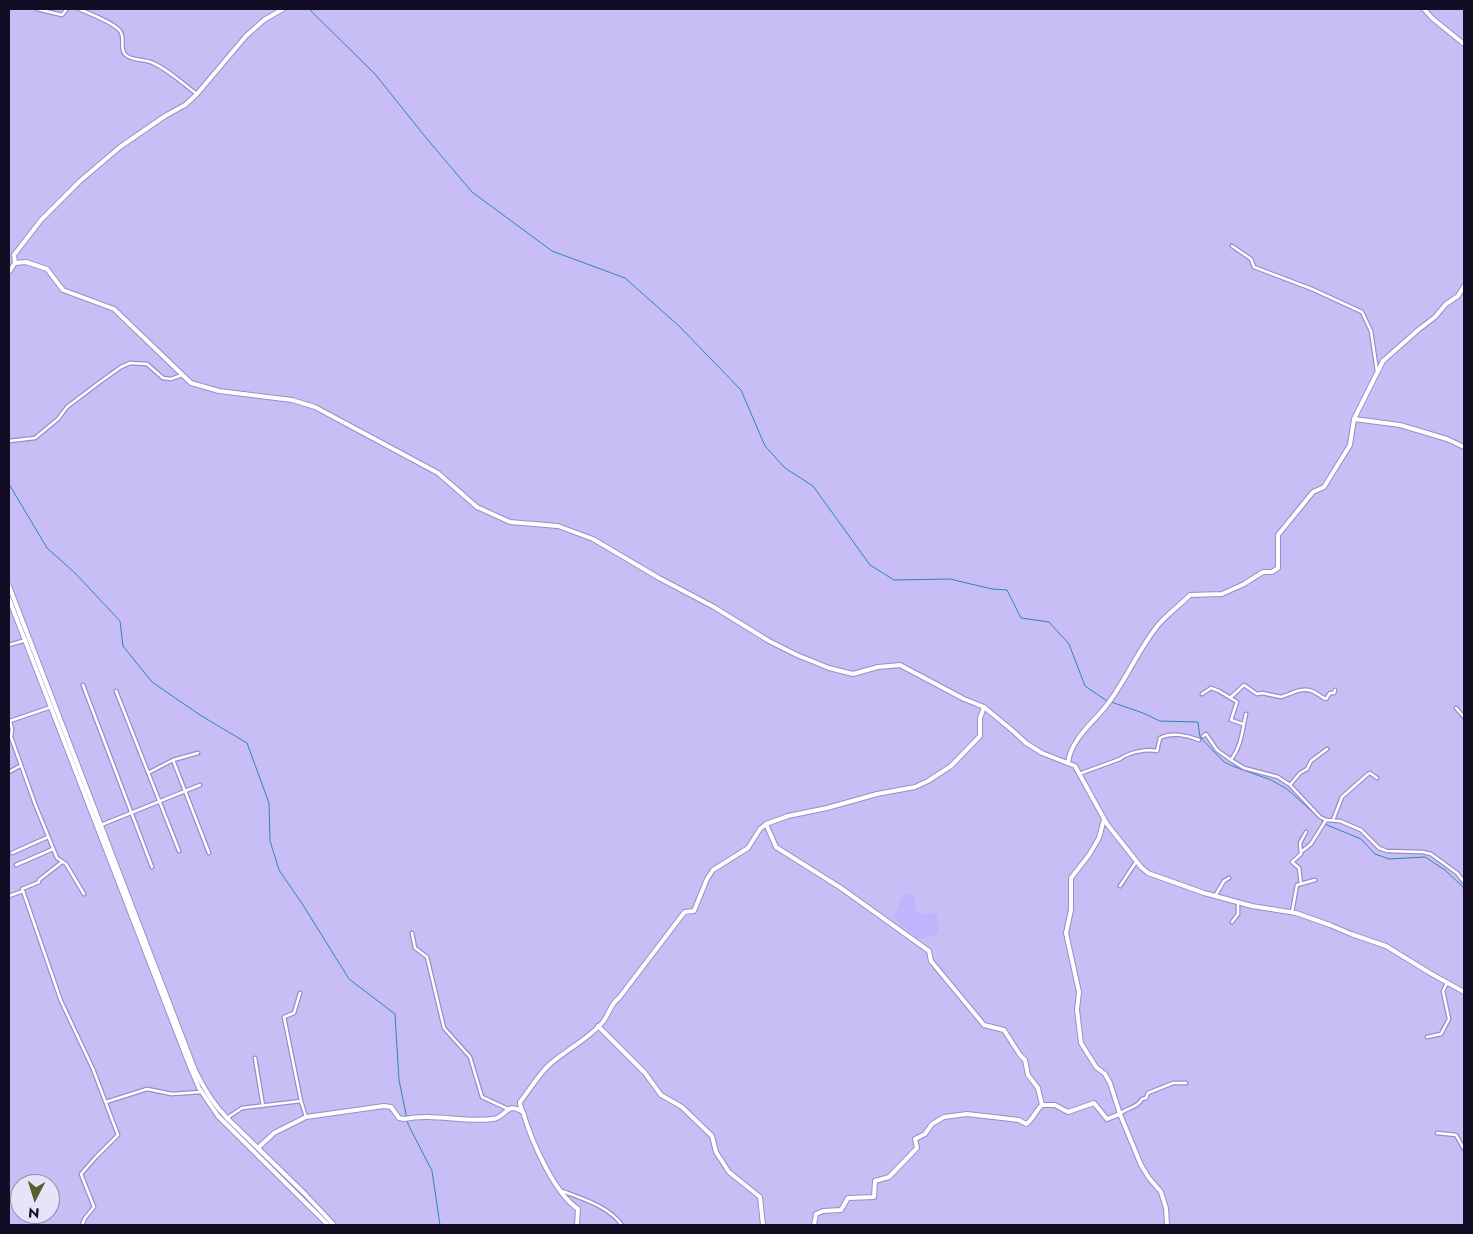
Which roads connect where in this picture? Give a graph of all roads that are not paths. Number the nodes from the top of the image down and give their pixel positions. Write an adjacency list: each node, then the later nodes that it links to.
1 (37, 9): 2 (street)
2 (67, 9)
3 (80, 9): 7 (street)
4 (283, 9): 7 (street)
5 (1424, 9): 6 (street)
6 (1464, 44)
7 (197, 94): 10 (street)
8 (1232, 246): 14 (street)
9 (9, 254): 10 (street)
10 (14, 255): 11 (street)
11 (15, 263): 12 (street); 15 (street)
12 (9, 272)
13 (1464, 286): 14 (street)
14 (1377, 371): 16 (street)
15 (182, 375): 17 (street); 29 (street)
16 (1354, 419): 18 (street); 40 (street)
17 (9, 441)
18 (1464, 447)
19 (9, 586): 21 (street)
20 (9, 599): 21 (street)
21 (27, 640): 22 (street); 28 (street); 55 (street)
22 (9, 645)
23 (83, 684): 50 (street)
24 (1335, 690): 27 (street)
25 (116, 691): 43 (street)
26 (1202, 694): 27 (street)
27 (1230, 698): 33 (street)
28 (50, 707): 41 (street); 87 (street)
29 (984, 707): 40 (street); 54 (street)
30 (1456, 708): 32 (street)
31 (1246, 714): 33 (street)
32 (1464, 717)
33 (1243, 724): 39 (street)
34 (1202, 736): 39 (street)
35 (1199, 740): 44 (street)
36 (1327, 749): 47 (street)
37 (198, 753): 38 (street)
38 (173, 760): 43 (street); 48 (street)
39 (1231, 760): 47 (street)
40 (1068, 763): 44 (street)
41 (20, 766): 42 (street); 57 (street)
42 (9, 772)
43 (148, 773): 49 (street)
44 (1079, 774): 51 (street)
45 (1377, 778): 52 (street)
46 (200, 785): 48 (street)
47 (1290, 785): 53 (street)
48 (185, 792): 49 (street); 62 (street)
49 (159, 802): 50 (street); 59 (street)
50 (132, 813): 55 (street); 66 (street)
51 (1104, 819): 64 (street); 94 (street)
52 (1333, 820): 53 (street); 69 (street)
53 (1325, 821): 61 (street)
54 (766, 824): 83 (street); 90 (street)
55 (101, 825): 96 (street)
56 (1306, 832): 61 (street)
57 (48, 837): 58 (street); 60 (street)
58 (53, 849): 63 (street); 65 (street)
59 (179, 851)
60 (12, 852)
61 (1301, 852): 70 (street)
62 (209, 853)
63 (62, 862): 72 (street); 73 (street)
64 (1136, 862): 71 (street); 75 (street)
65 (16, 865)
66 (152, 867)
67 (1229, 878): 75 (street)
68 (1315, 880): 70 (street)
69 (1464, 882)
70 (1301, 884): 77 (street)
71 (1120, 886)
72 (23, 891): 74 (street); 88 (street)
73 (84, 894)
74 (9, 896)
75 (1216, 896): 76 (street)
76 (1238, 902): 77 (street); 78 (street)
77 (1292, 912): 80 (street)
78 (1232, 922)
79 (412, 933): 92 (street)
80 (1447, 983): 81 (street); 84 (street)
81 (1464, 992)
82 (300, 993): 89 (street)
83 (598, 1026): 93 (street); 106 (street)
84 (1428, 1037)
85 (255, 1058): 91 (street)
86 (1186, 1083): 94 (street)
87 (202, 1092): 88 (street); 102 (street)
88 (106, 1102): 101 (street)
89 (301, 1102): 91 (street); 95 (street)
90 (1042, 1105): 94 (street); 107 (street)
91 (263, 1106): 96 (street)
92 (508, 1109): 93 (street); 95 (street)
93 (522, 1111): 100 (street)
94 (1120, 1114): 108 (street)
95 (306, 1117): 98 (street)
96 (227, 1118): 98 (street)
97 (1437, 1132): 99 (street)
98 (258, 1148): 103 (street)
99 (1464, 1149)
100 (562, 1191): 104 (street); 105 (street)
101 (82, 1225)
102 (328, 1225)
103 (334, 1225)
104 (577, 1225)
105 (622, 1225)
106 (763, 1225)
107 (814, 1225)
108 (1167, 1225)

